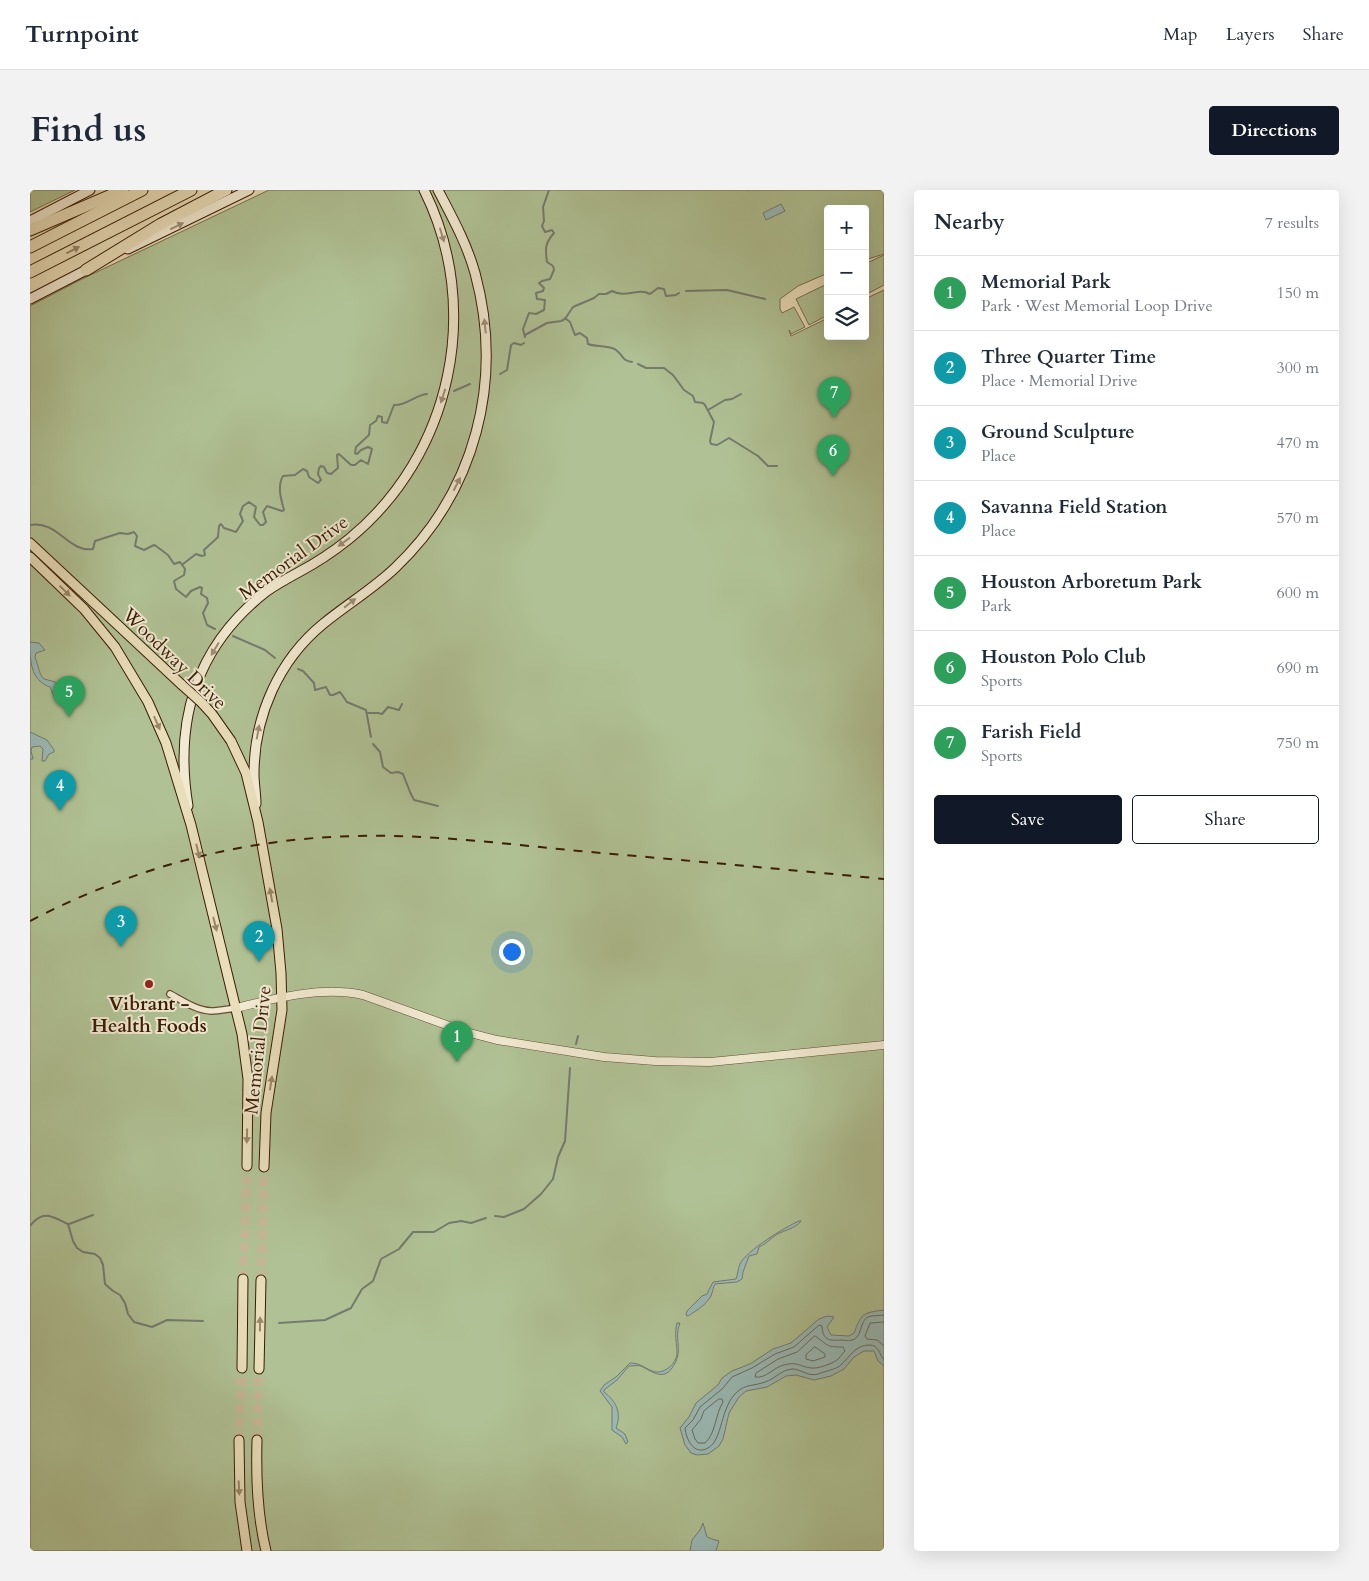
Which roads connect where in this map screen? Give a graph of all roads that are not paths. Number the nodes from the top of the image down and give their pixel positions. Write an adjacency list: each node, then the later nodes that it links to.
1 (90, 190): 9 (main road)
2 (123, 190): 10 (highway)
3 (142, 190): 11 (highway)
4 (191, 190): 13 (highway, one-way to 4)
5 (226, 190): 12 (highway)
6 (250, 190): 12 (main road, one-way to 6)
7 (424, 190): 20 (main road, Memorial Drive, one-way to 20)
8 (438, 190): 19 (main road, Memorial Drive, one-way to 8)
9 (30, 221)
10 (30, 230)
11 (30, 247)
12 (86, 270): 14 (main road)
13 (30, 272)
14 (30, 299)
15 (30, 543): 17 (main road, Woodway Drive)
16 (30, 557): 18 (main road, Woodway Drive)
17 (45, 558): 18 (main road); 19 (main road, Woodway Drive, bridge)
18 (39, 565): 20 (main road, Woodway Drive, one-way to 20)
19 (258, 822): 22 (main road, Memorial Drive, one-way to 19)
20 (191, 825): 23 (main road, Memorial Drive, one-way to 23)
21 (170, 994): 23 (street)
22 (283, 997): 23 (street); 24 (street); 26 (main road, Memorial Drive, one-way to 22)
23 (236, 1008): 25 (main road, Memorial Drive, one-way to 25)
24 (884, 1045)
25 (247, 1166)
26 (264, 1167)
27 (244, 1280): 29 (main road)
28 (260, 1280): 30 (main road, one-way to 28)
29 (242, 1368)
30 (260, 1369)
31 (239, 1440): 33 (main road, one-way to 33)
32 (257, 1440): 34 (main road)
33 (247, 1551)
34 (266, 1551)

